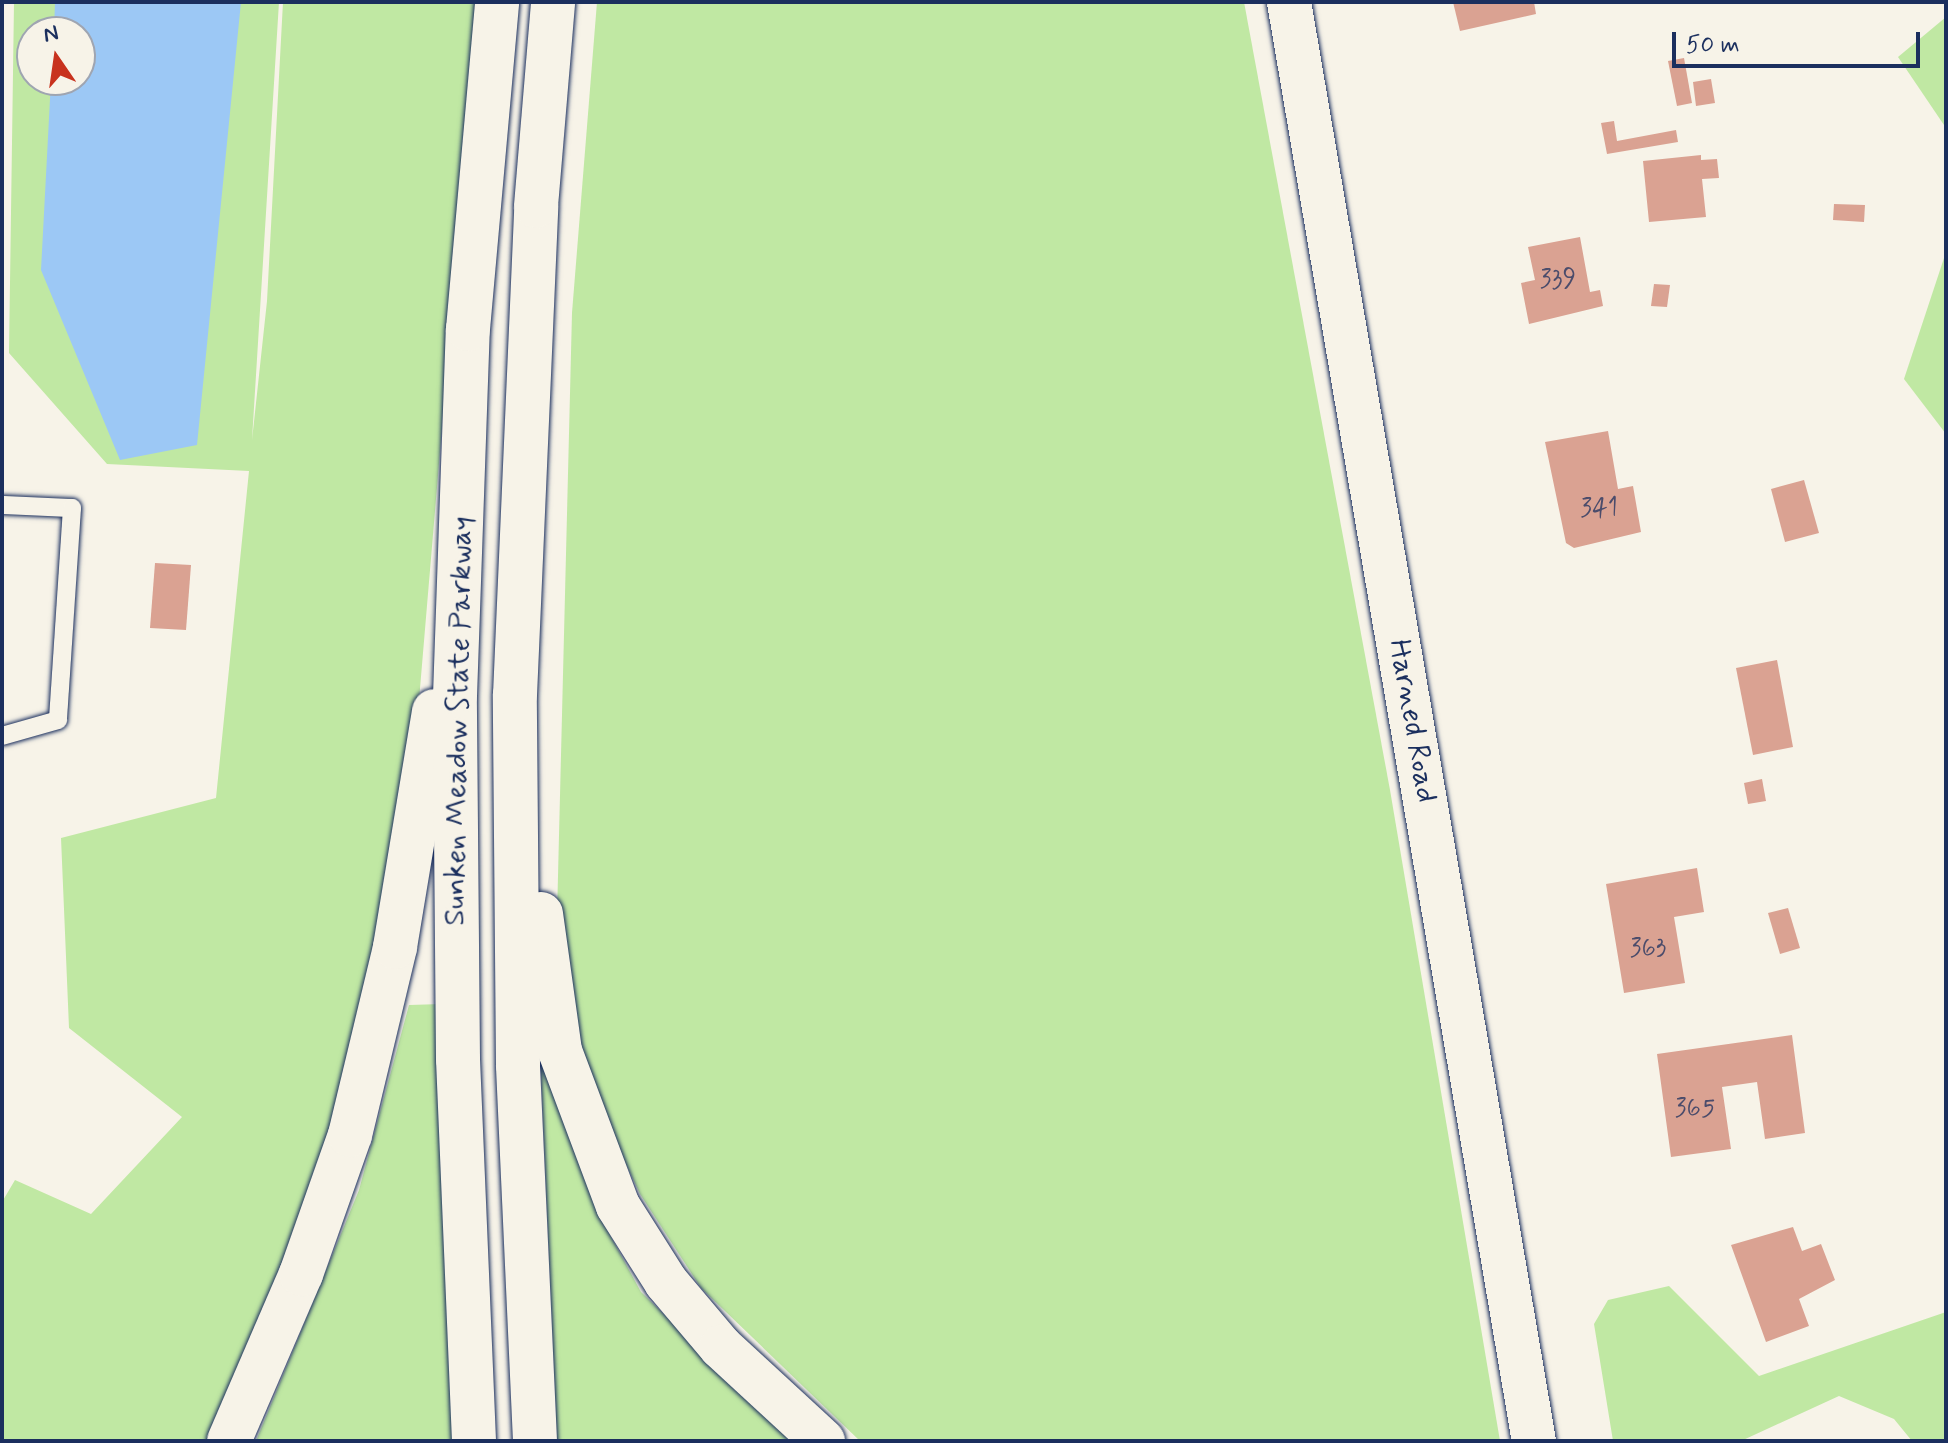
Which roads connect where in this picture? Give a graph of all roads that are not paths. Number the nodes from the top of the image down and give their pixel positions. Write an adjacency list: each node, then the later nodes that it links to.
1 (497, 2): 5 (main road, Sunken Meadow State Parkway)
2 (553, 2): 6 (main road, Sunken Meadow State Parkway)
3 (1289, 2): 12 (main road, Harned Road)
4 (2, 505): 7 (lane)
5 (458, 567): 8 (main road); 9 (main road, Sunken Meadow State Parkway)
6 (518, 573): 10 (main road, Sunken Meadow State Parkway); 11 (main road)
7 (2, 736)
8 (229, 1441)
9 (474, 1441)
10 (535, 1441)
11 (823, 1441)
12 (1534, 1441)

